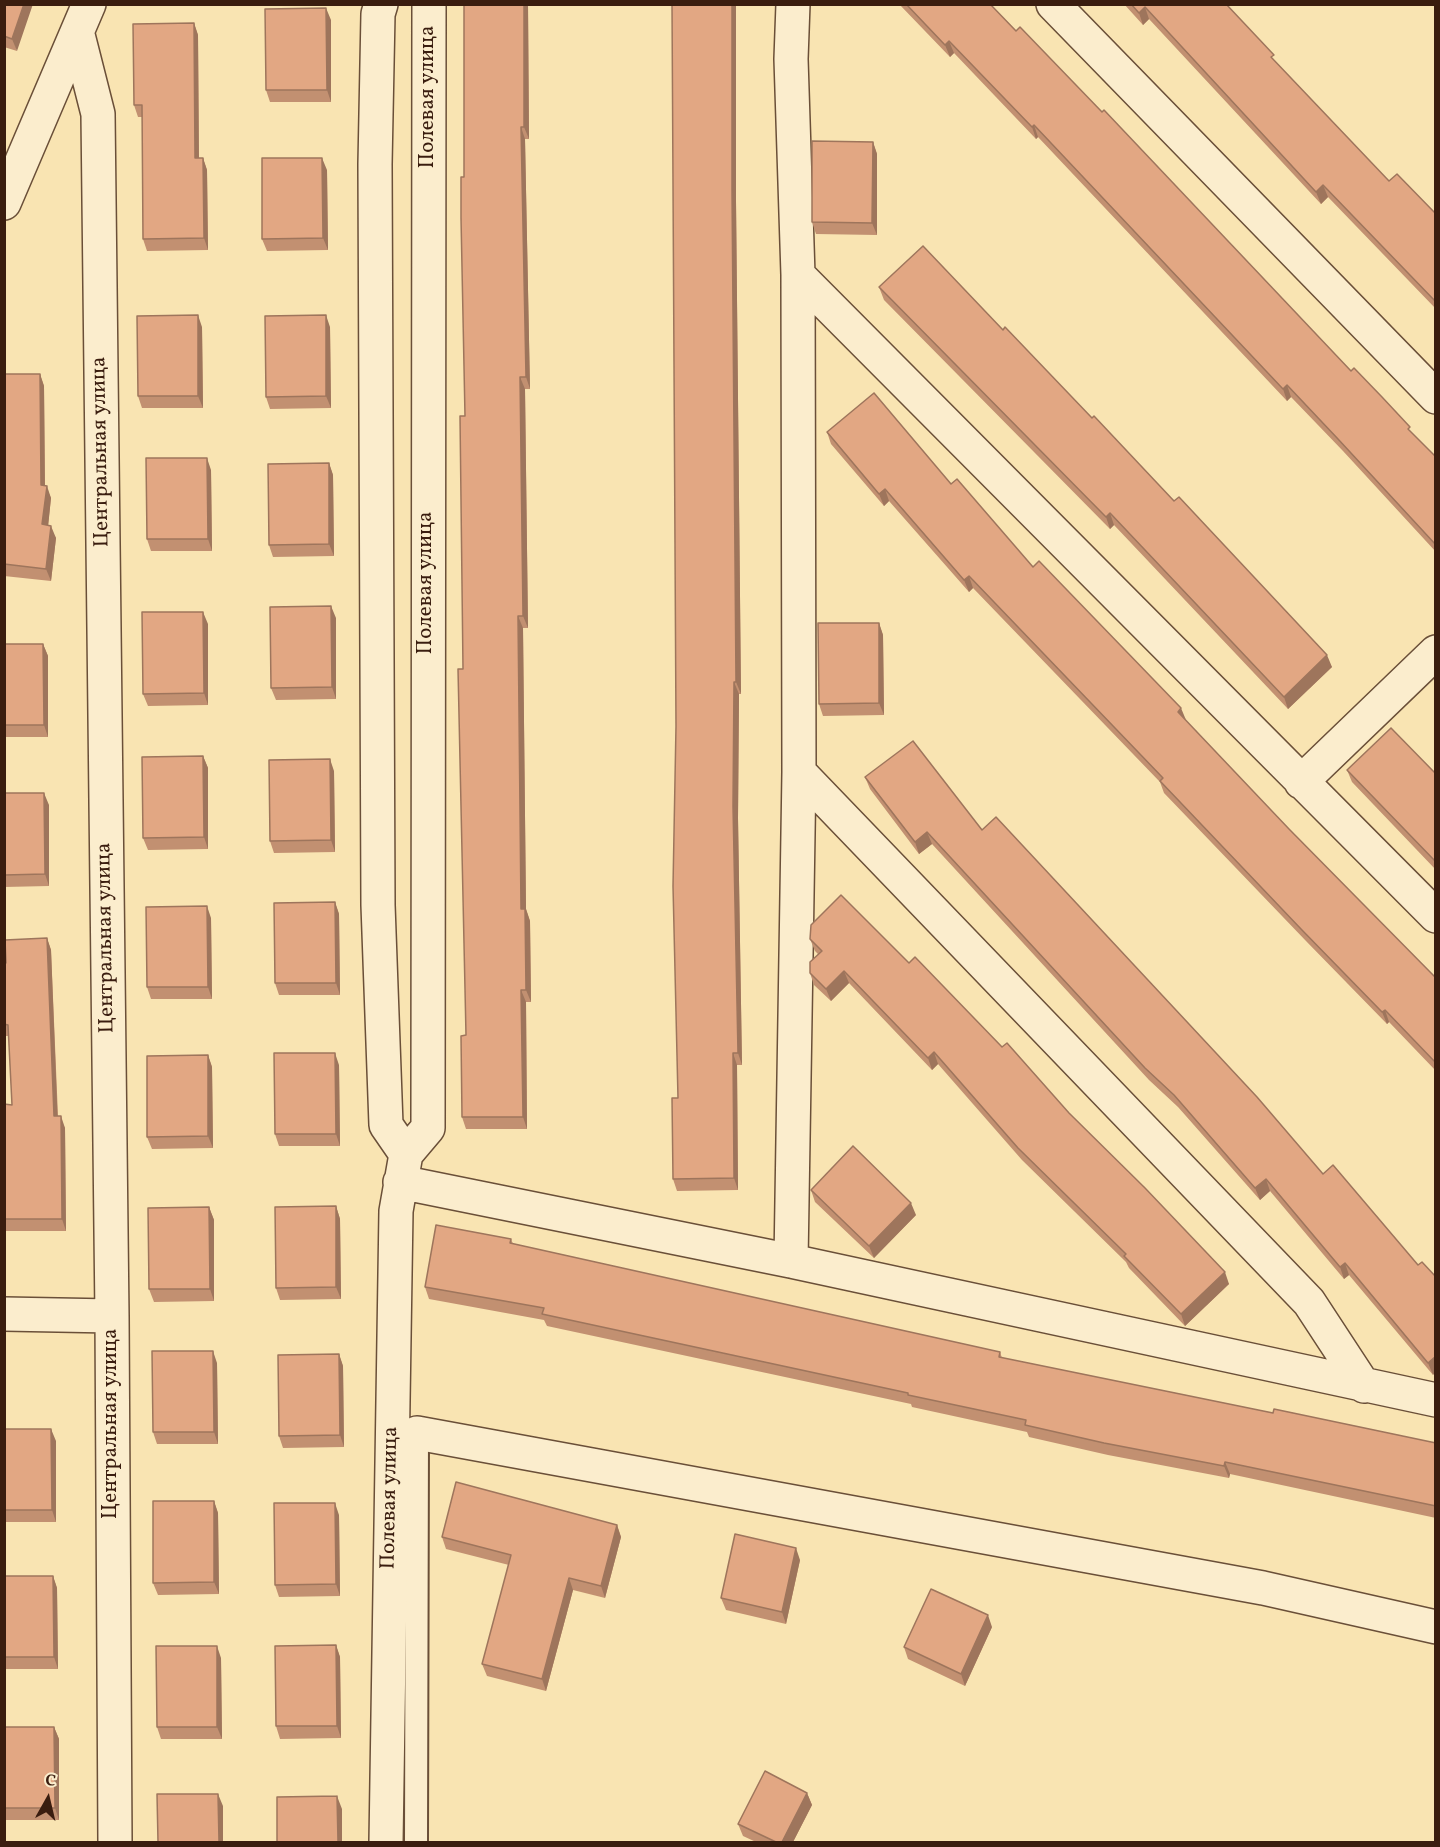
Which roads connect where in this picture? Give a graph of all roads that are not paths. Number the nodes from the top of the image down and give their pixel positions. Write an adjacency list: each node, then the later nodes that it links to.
1 (89, 4): 6 (street)
2 (381, 4): 11 (street)
3 (429, 4): 10 (street, Полевая улица)
4 (793, 4): 8 (street)
5 (1053, 4): 9 (street)
6 (78, 35): 7 (street); 19 (street, Центральная улица)
7 (4, 203)
8 (798, 275): 13 (street); 14 (street)
9 (1436, 397)
10 (427, 557): 11 (street); 16 (street, Полевая улица)
11 (375, 559): 16 (street)
12 (1436, 652): 14 (street)
13 (800, 772): 17 (street); 20 (street)
14 (1301, 782): 15 (street)
15 (1436, 916)
16 (403, 1168): 17 (street); 25 (street, Полевая улица)
17 (791, 1261): 20 (street)
18 (4, 1314): 19 (street)
19 (112, 1316): 24 (street, Центральная улица)
20 (1364, 1386): 21 (street)
21 (1436, 1400)
22 (417, 1433): 23 (street); 26 (lane)
23 (1436, 1627)
24 (115, 1842)
25 (386, 1842)
26 (416, 1842)

